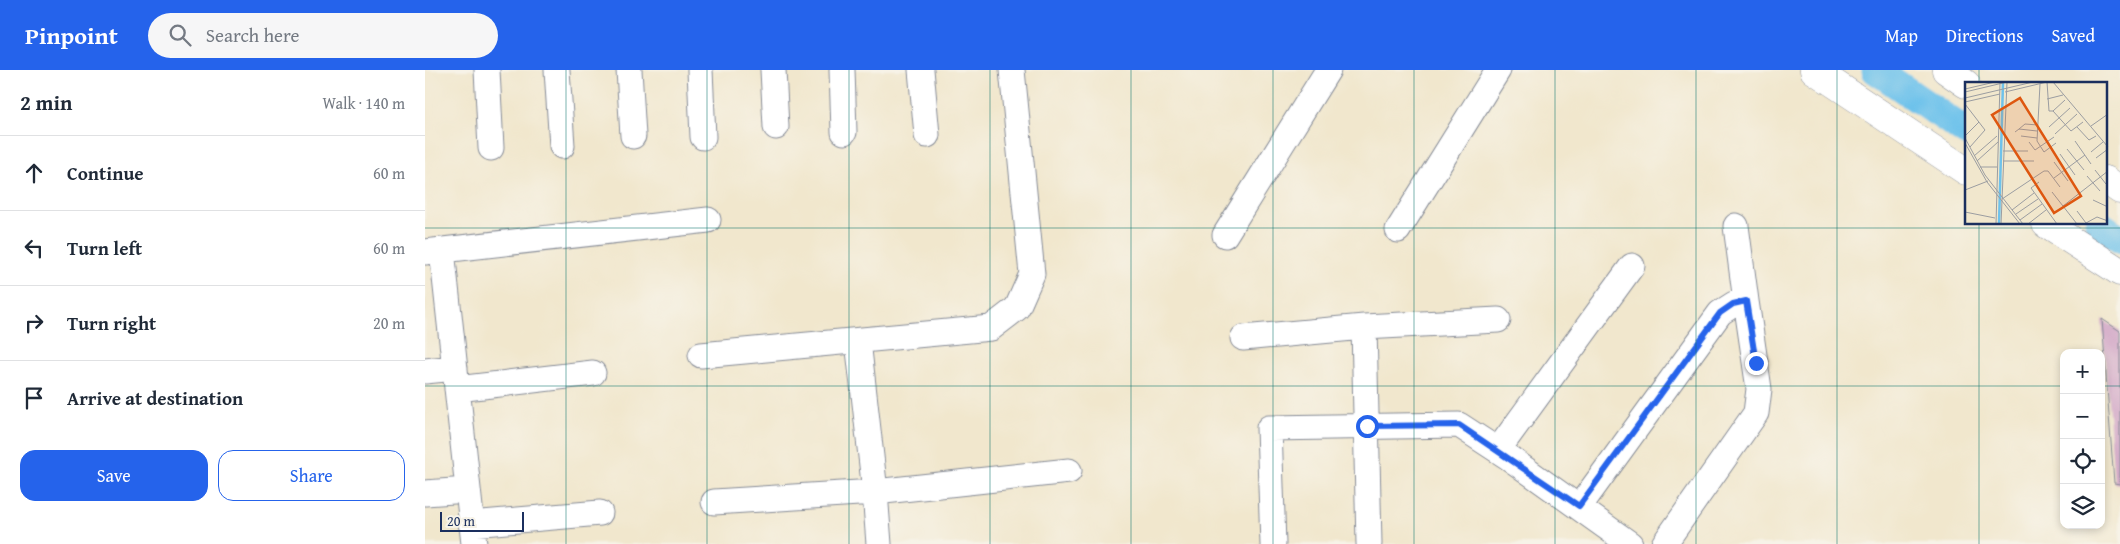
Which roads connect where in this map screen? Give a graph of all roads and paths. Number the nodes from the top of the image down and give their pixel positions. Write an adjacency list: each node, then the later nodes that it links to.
1 (487, 70): 20 (street)
2 (557, 70): 19 (street)
3 (629, 70): 17 (street)
4 (700, 70): 18 (street)
5 (773, 70): 14 (street)
6 (842, 70): 15 (street)
7 (921, 70): 16 (street)
8 (1012, 70): 36 (street)
9 (1328, 70): 28 (street)
10 (1498, 70): 27 (street)
11 (1814, 70): 21 (street)
12 (1946, 70): 13 (street)
13 (1965, 83)
14 (776, 127)
15 (844, 132)
16 (927, 135)
17 (633, 136)
18 (703, 137)
19 (562, 146)
20 (491, 148)
21 (1965, 170)
22 (2107, 181): 23 (street)
23 (2120, 190)
24 (708, 220): 29 (street)
25 (2049, 225): 31 (street)
26 (1736, 226): 32 (street)
27 (1398, 230)
28 (1225, 236)
29 (434, 251): 40 (street)
30 (1632, 266): 42 (street)
31 (2120, 272)
32 (1746, 301): 48 (street); 55 (street)
33 (1498, 320): 34 (street)
34 (1364, 328): 35 (street); 41 (street)
35 (1243, 338)
36 (858, 341): 37 (street); 45 (street)
37 (701, 356)
38 (425, 371): 40 (street)
39 (593, 373): 40 (street)
40 (456, 378): 44 (street)
41 (1367, 426): 42 (street); 52 (street); 53 (street)
42 (1498, 450): 48 (street)
43 (1069, 470): 45 (street)
44 (468, 490): 46 (street); 50 (street)
45 (875, 492): 47 (street); 51 (street)
46 (425, 494)
47 (714, 502)
48 (1579, 506): 54 (street)
49 (600, 513): 50 (street)
50 (472, 534)
51 (879, 544)
52 (1273, 544)
53 (1369, 544)
54 (1629, 544)
55 (1665, 544)

